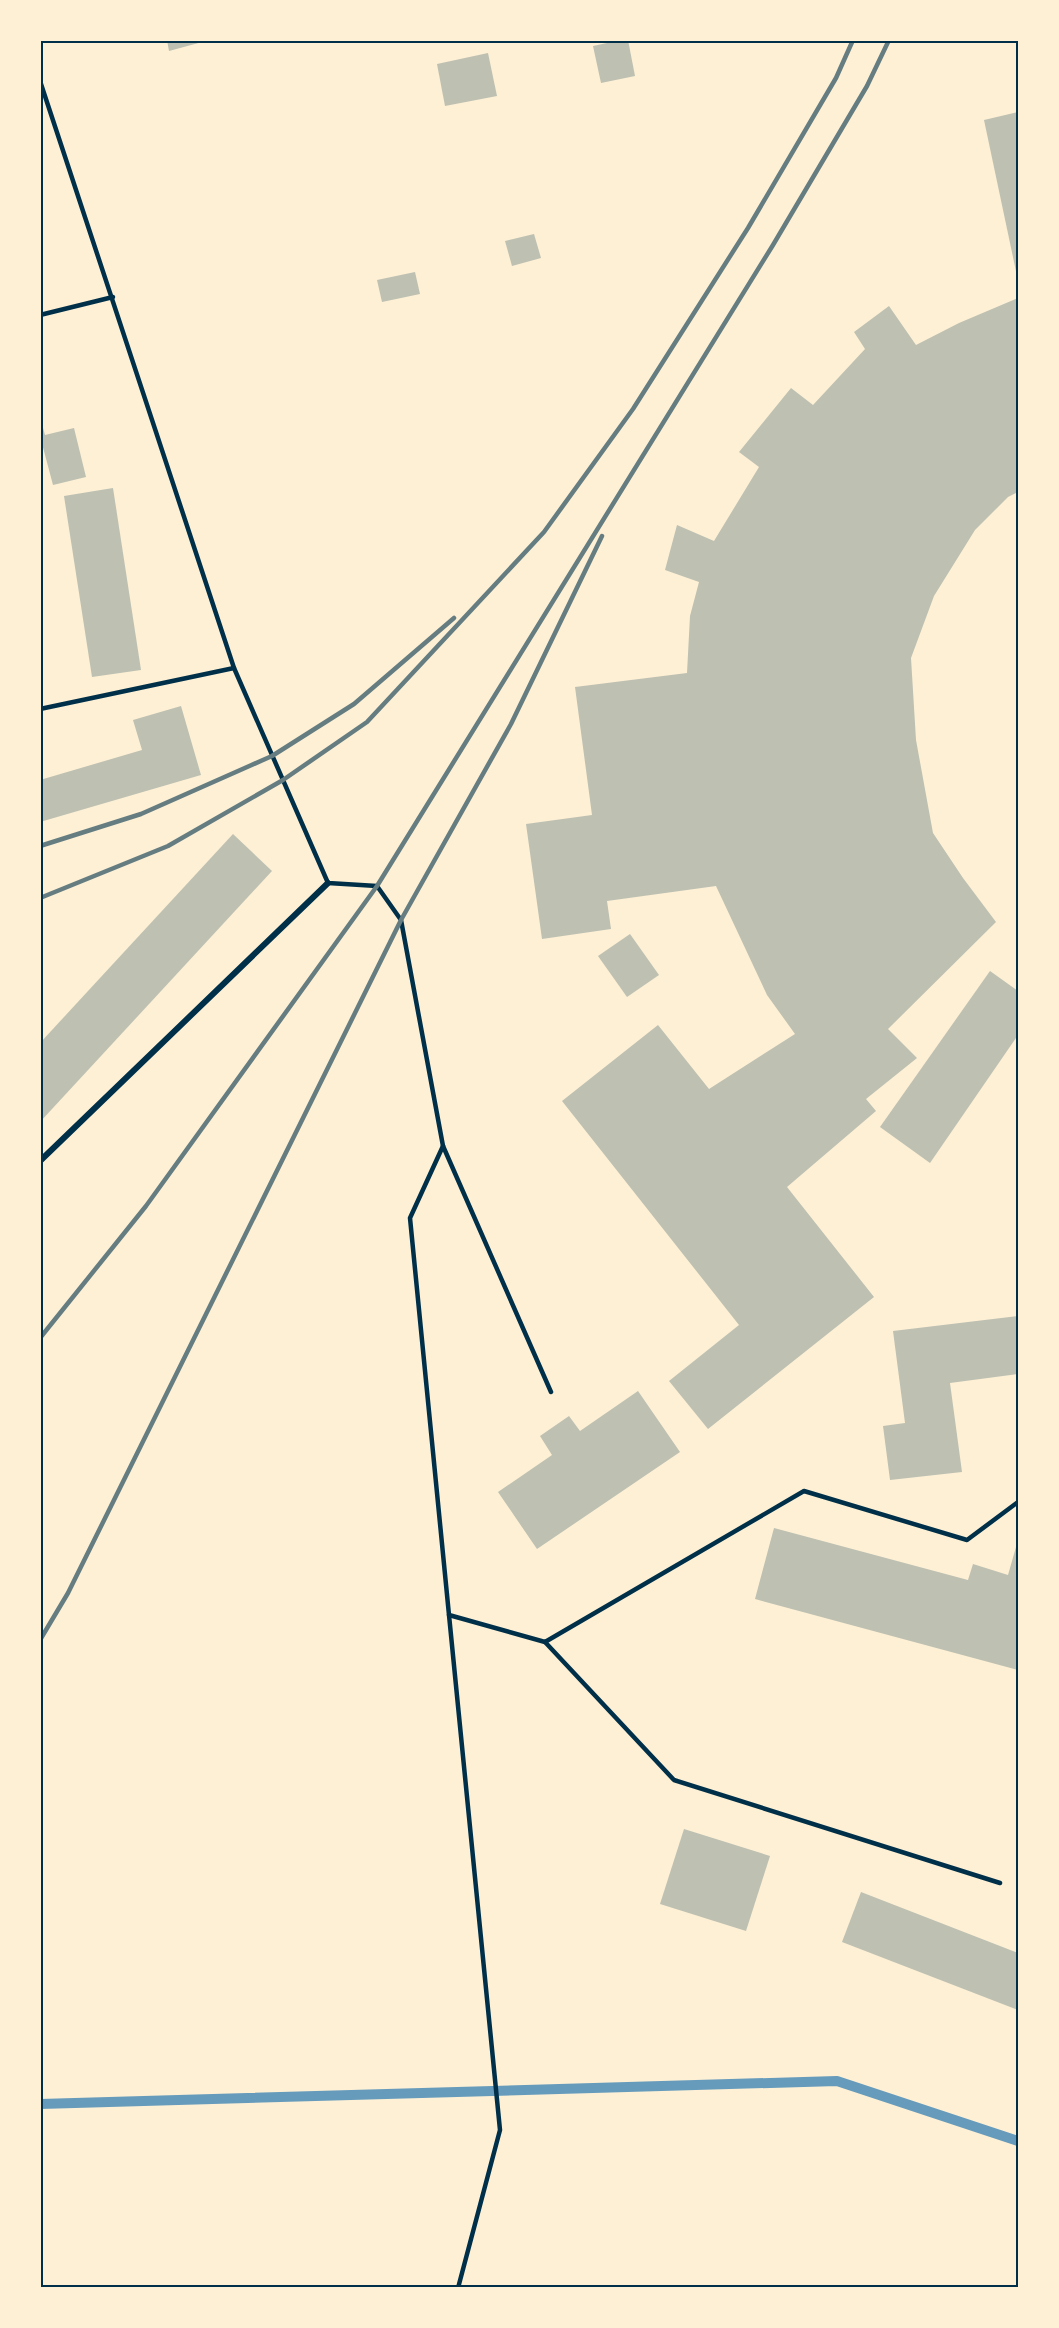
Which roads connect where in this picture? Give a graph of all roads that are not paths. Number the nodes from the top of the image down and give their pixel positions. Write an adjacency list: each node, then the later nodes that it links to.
1 (40, 81): 2 (lane)
2 (113, 297): 3 (lane); 4 (lane)
3 (40, 315)
4 (234, 668): 5 (lane); 6 (lane)
5 (40, 709)
6 (328, 883): 7 (lane); 8 (street)
7 (443, 1146): 9 (lane); 11 (lane)
8 (40, 1161)
9 (551, 1392)
10 (1018, 1502): 12 (lane)
11 (449, 1615): 12 (lane); 14 (lane)
12 (545, 1642): 13 (lane)
13 (1000, 1883)
14 (458, 2288)

